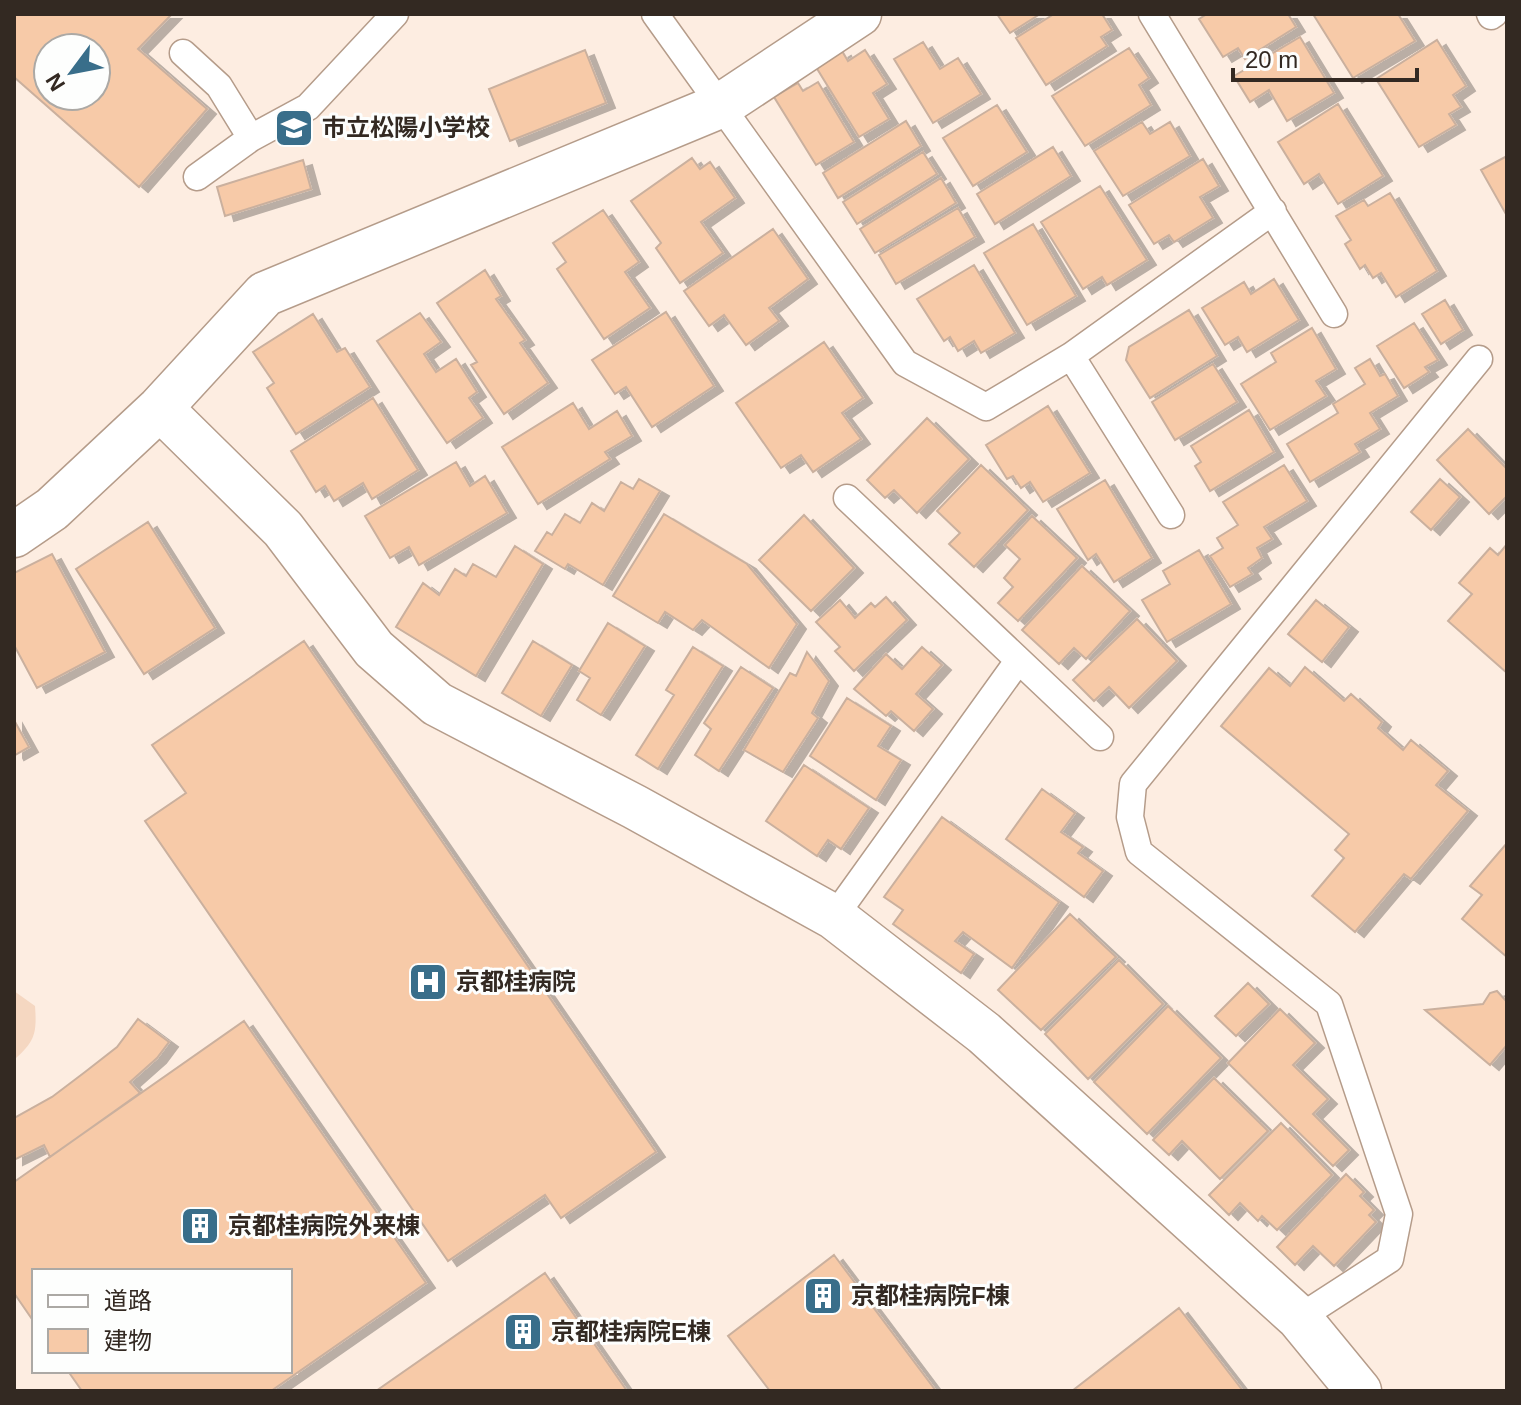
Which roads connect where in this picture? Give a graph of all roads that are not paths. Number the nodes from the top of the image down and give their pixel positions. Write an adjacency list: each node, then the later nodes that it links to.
1 (395, 14): 7 (lane)
2 (655, 14): 6 (lane)
3 (859, 14): 6 (street)
4 (1152, 14): 9 (lane)
5 (183, 53): 7 (lane)
6 (720, 106): 11 (lane); 13 (street)
7 (251, 138): 8 (lane)
8 (197, 177)
9 (1273, 211): 10 (lane); 11 (lane)
10 (1334, 314)
11 (1071, 356): 15 (lane)
12 (1479, 359): 20 (lane)
13 (160, 408): 16 (street); 19 (street)
14 (847, 498): 17 (lane)
15 (1171, 515)
16 (14, 535)
17 (1018, 661): 18 (lane); 19 (lane)
18 (1100, 737)
19 (834, 917): 20 (street)
20 (1299, 1318): 21 (street)
21 (1359, 1391)

